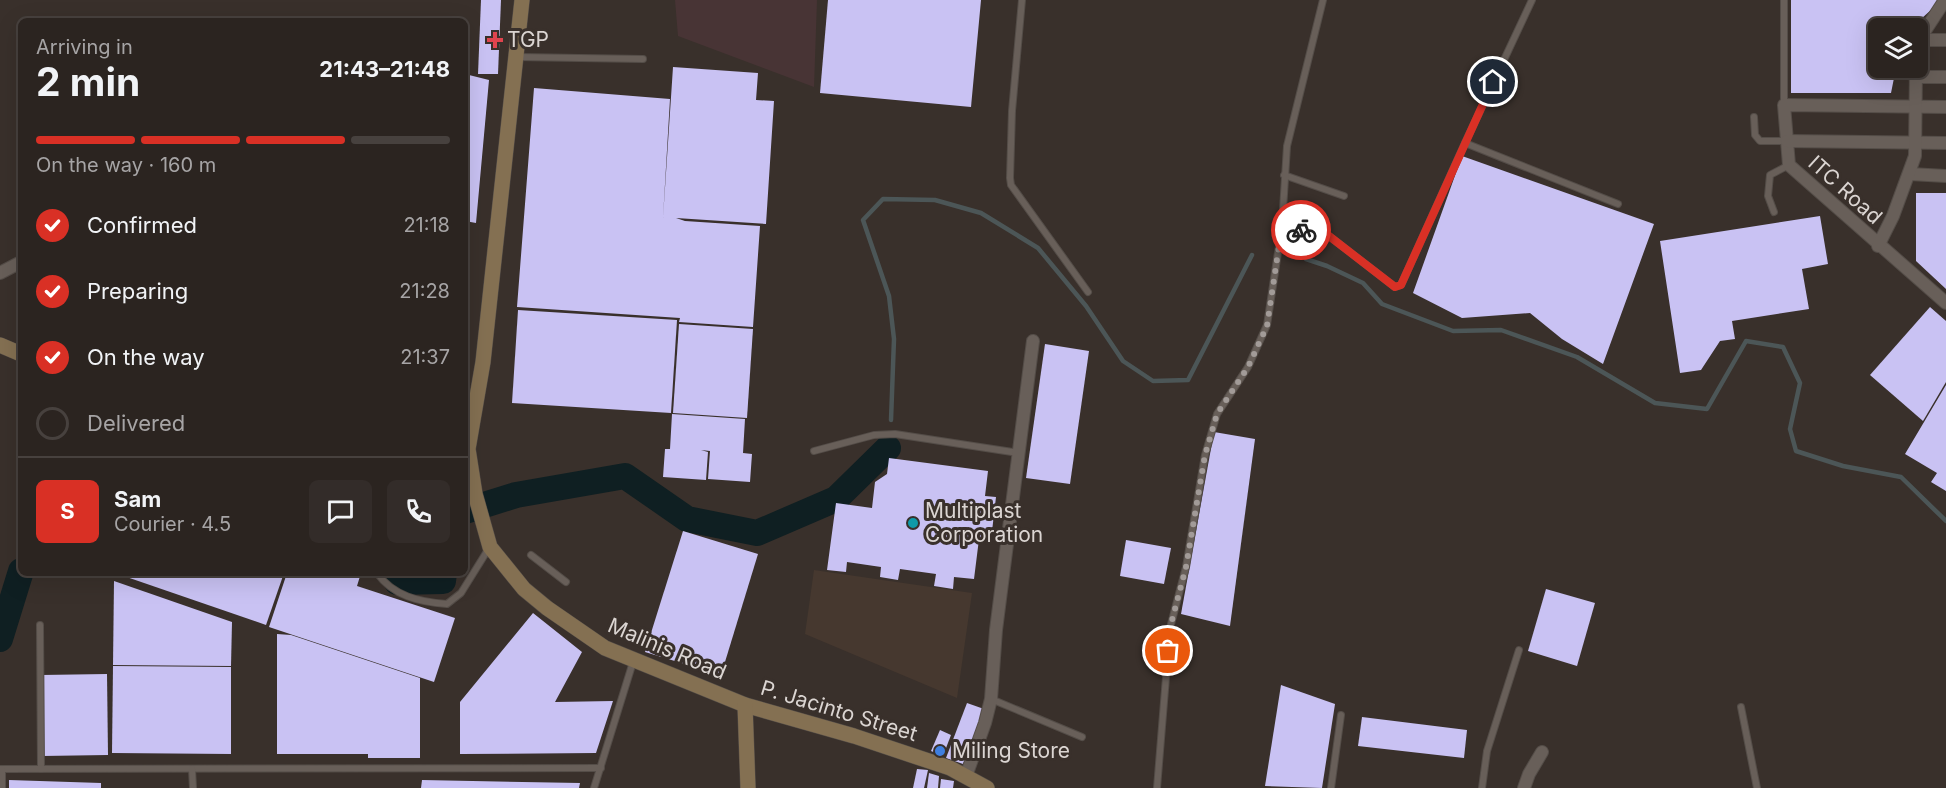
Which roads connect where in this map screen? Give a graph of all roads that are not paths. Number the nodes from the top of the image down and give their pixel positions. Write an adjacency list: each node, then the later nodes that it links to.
1 (522, 0): 10 (main road, Malinis Road)
2 (1022, 0): 34 (lane)
3 (1323, 0): 25 (lane)
4 (1532, 0): 20 (lane)
5 (1784, 0): 15 (lane, ITC Road)
6 (1943, 6): 7 (street)
7 (1928, 30)
8 (1946, 40): 9 (street)
9 (1928, 44)
10 (516, 57): 11 (lane); 39 (main road, Malinis Road)
11 (643, 59)
12 (1928, 74): 13 (street)
13 (1946, 77)
14 (1916, 78): 16 (street)
15 (1784, 105): 16 (street); 19 (street, ITC Road)
16 (1914, 107): 17 (street); 21 (street)
17 (1946, 107)
18 (1754, 117): 19 (lane)
19 (1787, 141): 21 (street); 23 (street, ITC Road)
20 (1465, 143): 28 (lane); 30 (lane)
21 (1915, 143): 22 (street); 24 (street)
22 (1946, 143)
23 (1789, 165): 29 (lane); 31 (street, ITC Road)
24 (1910, 174): 26 (street); 31 (street)
25 (1284, 175): 27 (lane); 30 (lane)
26 (1946, 176)
27 (1344, 196)
28 (1618, 204)
29 (1774, 212)
30 (1282, 226): 65 (lane)
31 (1878, 246): 35 (street, ITC Road)
32 (18, 264): 33 (street)
33 (0, 273)
34 (1088, 292)
35 (1946, 303)
36 (1033, 341): 41 (street)
37 (0, 345): 38 (main road)
38 (18, 353)
39 (468, 415): 42 (main road, Malinis Road)
40 (814, 451): 41 (lane)
41 (1019, 453): 49 (street)
42 (490, 547): 44 (lane); 48 (main road, Malinis Road)
43 (531, 555): 45 (lane)
44 (379, 576)
45 (566, 582)
46 (40, 625): 56 (lane)
47 (1519, 650): 67 (lane)
48 (633, 661): 50 (main road, Malinis Road); 55 (lane)
49 (991, 699): 53 (lane); 59 (street)
50 (745, 705): 59 (main road, P. Jacinto Street); 63 (main road)
51 (1741, 708): 69 (lane)
52 (1341, 716): 66 (lane)
53 (1082, 737)
54 (1542, 752): 68 (street)
55 (601, 768): 57 (lane); 62 (lane)
56 (41, 769): 57 (lane); 58 (lane)
57 (192, 769): 61 (lane)
58 (1, 770): 60 (lane)
59 (966, 776): 64 (main road, P. Jacinto Street)
60 (2, 788)
61 (193, 788)
62 (594, 788)
63 (748, 788)
64 (987, 788)
65 (1157, 788)
66 (1331, 788)
67 (1482, 788)
68 (1524, 788)
69 (1757, 788)

